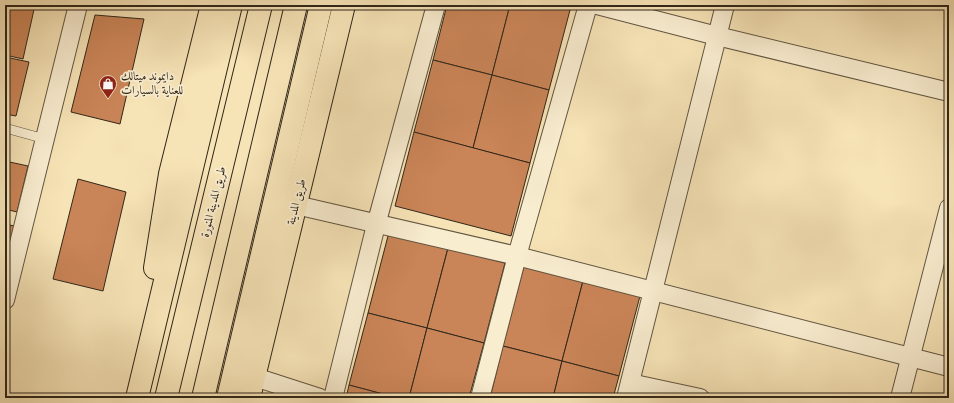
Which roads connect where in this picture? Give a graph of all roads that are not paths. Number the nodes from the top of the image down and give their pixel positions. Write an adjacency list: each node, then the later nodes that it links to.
1 (78, 5): 15 (street)
2 (212, 5): 28 (main road)
3 (231, 5): 29 (main road)
4 (261, 5): 30 (main road, طريق المدينة المنورة)
5 (296, 5): 31 (main road)
6 (321, 5): 32 (main road, طريق المدينة)
7 (344, 5): 16 (main road, طريق المدينة)
8 (436, 5): 18 (street)
9 (588, 5): 19 (street)
10 (598, 5): 12 (street)
11 (725, 5): 12 (street)
12 (717, 36): 13 (street); 21 (street)
13 (949, 92)
14 (5, 128): 15 (lane)
15 (45, 139): 22 (street)
16 (296, 205): 18 (street); 25 (main road, طريق المدينة)
17 (949, 208): 20 (street)
18 (376, 225): 19 (street); 27 (street)
19 (517, 256): 21 (street); 34 (street)
20 (943, 259): 23 (street)
21 (653, 292): 23 (street); 26 (street)
22 (5, 300)
23 (911, 358): 24 (street); 36 (street)
24 (949, 367)
25 (255, 377): 27 (street); 33 (main road, طريق المدينة)
26 (628, 390): 35 (street)
27 (329, 397)
28 (134, 398)
29 (137, 398)
30 (166, 398)
31 (203, 398)
32 (228, 398)
33 (249, 398)
34 (480, 398)
35 (700, 398)
36 (900, 398)

